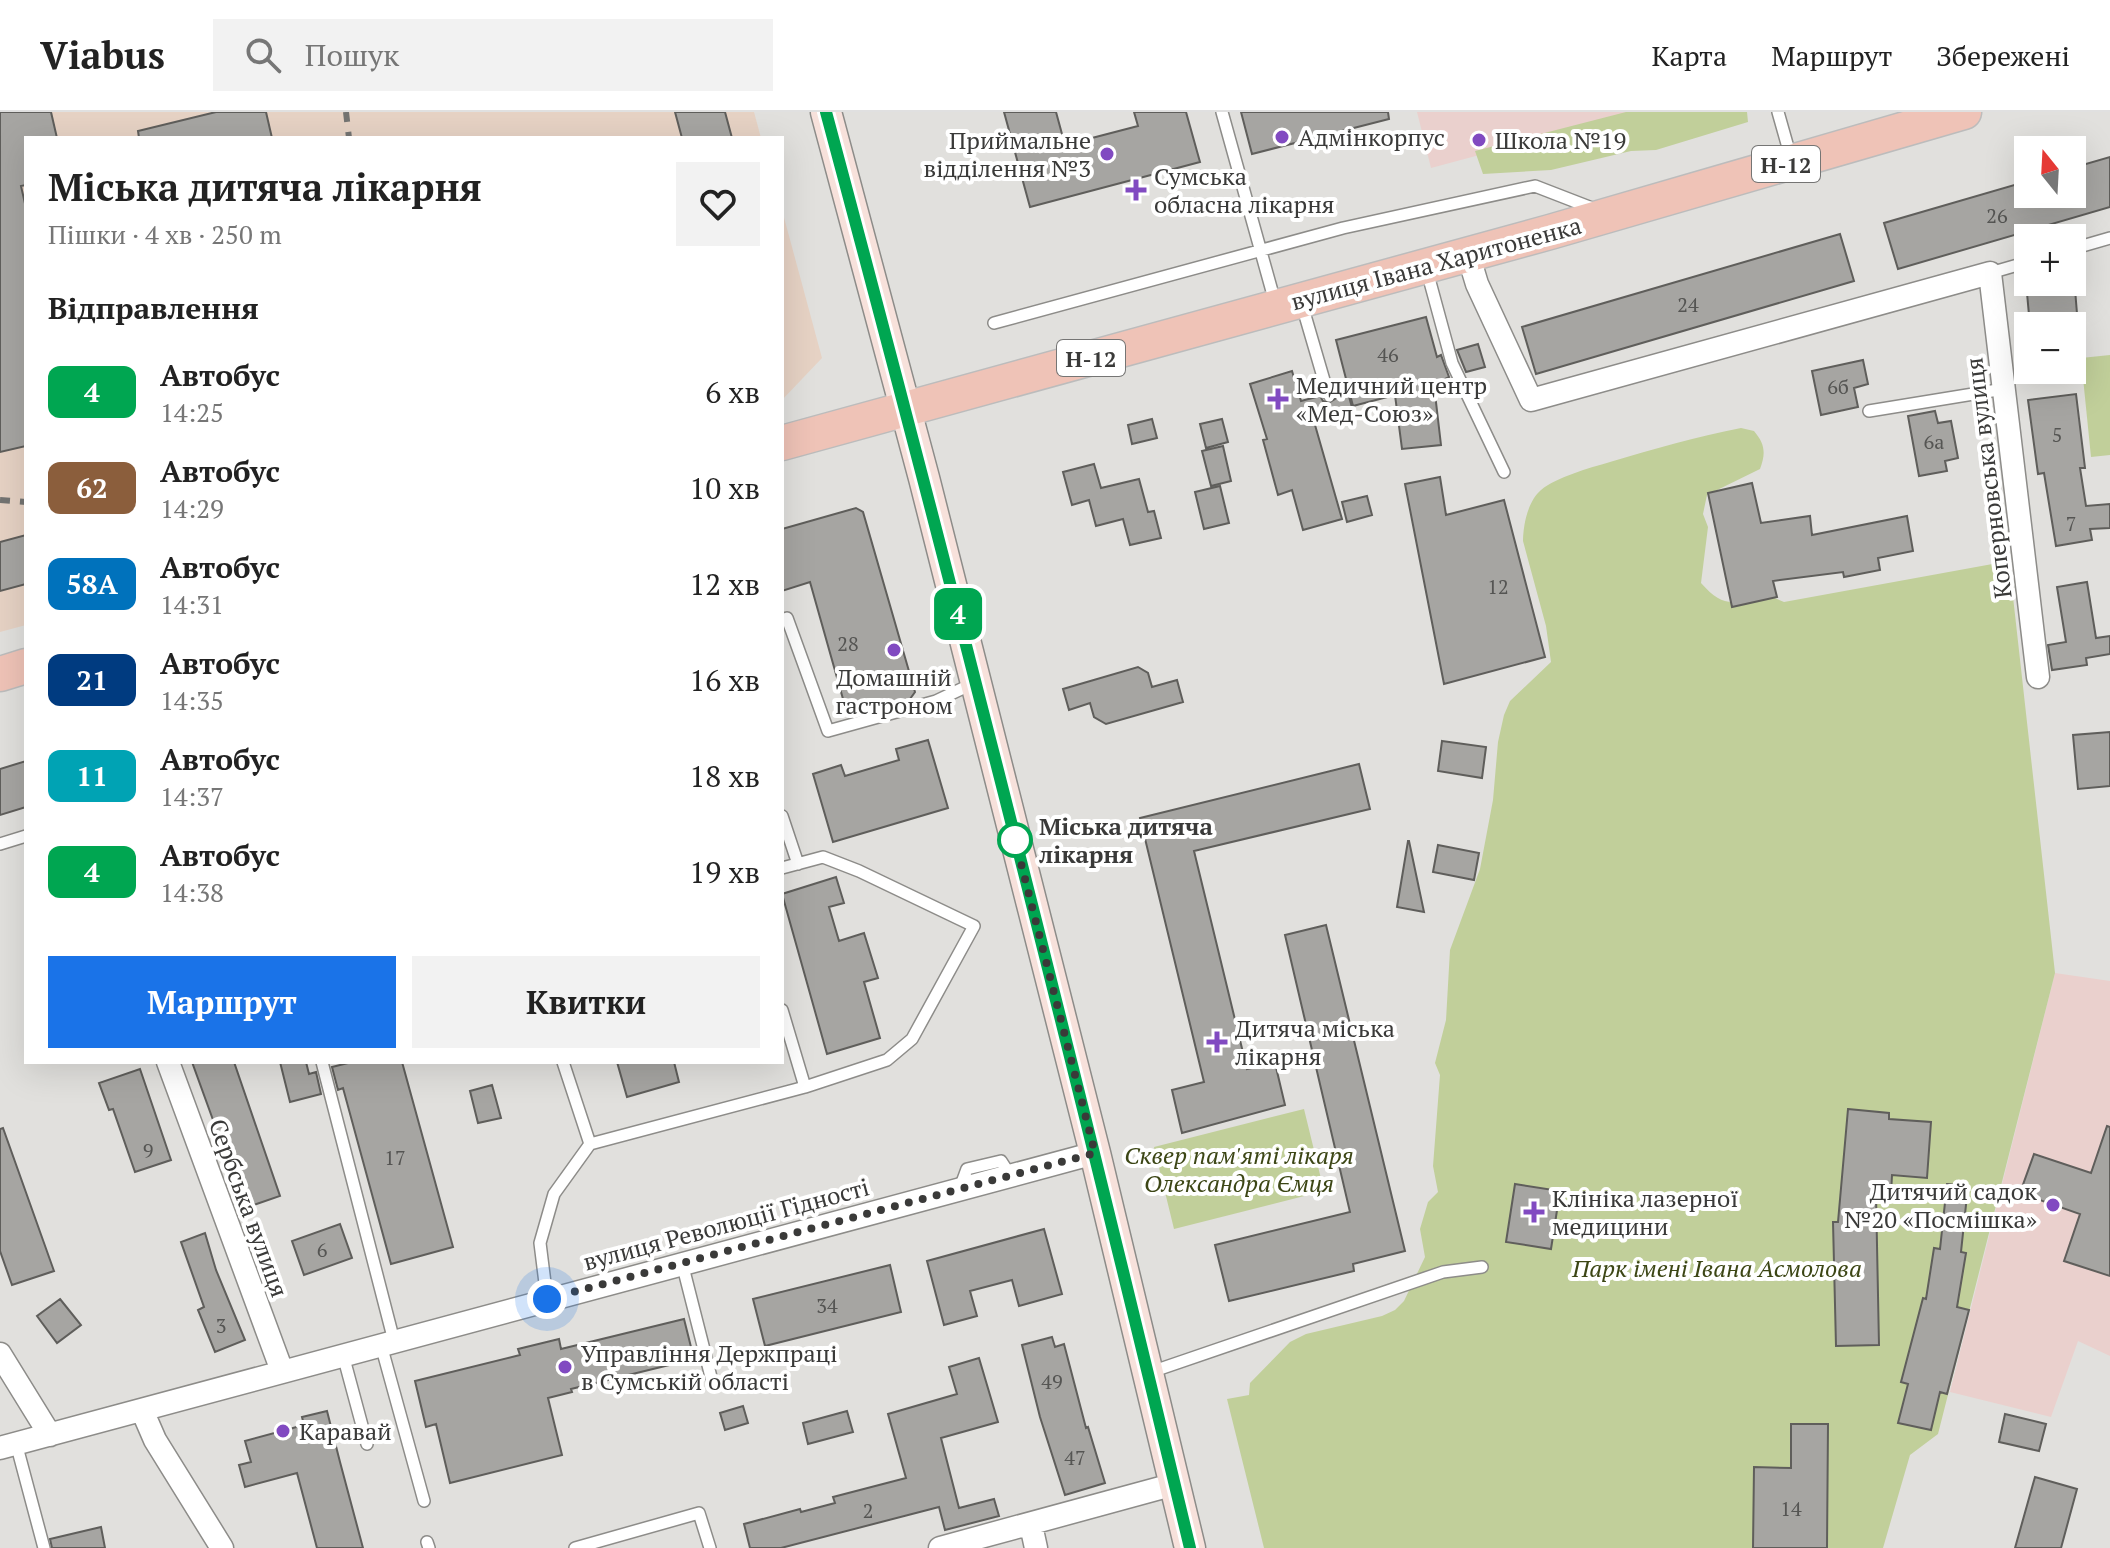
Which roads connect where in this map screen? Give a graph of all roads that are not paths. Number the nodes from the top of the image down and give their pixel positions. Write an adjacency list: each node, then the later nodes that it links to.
1 (826, 112): 18 (main road)
2 (1222, 112): 9 (lane)
3 (1778, 112): 5 (lane)
4 (1964, 112): 5 (main road, вулиця Івана Харитоненка / Н-12)
5 (1792, 162): 6 (main road, вулиця Івана Харитоненка / Н-12)
6 (1608, 215): 9 (lane); 10 (main road, вулиця Івана Харитоненка / Н-12)
7 (2110, 238): 8 (lane)
8 (2086, 245)
9 (1260, 250): 14 (lane); 15 (lane)
10 (1468, 254): 11 (main road, вулиця Івана Харитоненка / Н-12); 13 (street)
11 (1425, 266): 14 (main road, вулиця Івана Харитоненка / Н-12); 21 (lane)
12 (2014, 266): 13 (lane)
13 (1990, 273): 16 (street, Коперновська вулиця)
14 (1289, 303): 17 (lane); 18 (main road, вулиця Івана Харитоненка / Н-12)
15 (994, 323)
16 (2004, 389): 19 (lane); 25 (street, Коперновська вулиця)
17 (1328, 394)
18 (906, 409): 20 (main road, вулиця Івана Харитоненка); 26 (main road)
19 (1869, 411)
20 (784, 442)
21 (1504, 472)
22 (784, 619): 26 (lane)
23 (24, 667): 24 (main road)
24 (0, 674)
25 (2038, 677)
26 (975, 683): 38 (main road)
27 (784, 822): 30 (lane)
28 (24, 837): 29 (lane)
29 (0, 844)
30 (798, 864): 31 (lane); 36 (lane)
31 (784, 868)
32 (784, 1017): 36 (lane)
33 (169, 1064): 45 (street, Сербська вулиця)
34 (322, 1064): 42 (lane)
35 (564, 1064): 37 (lane)
36 (805, 1087): 37 (lane)
37 (590, 1144): 41 (lane)
38 (1095, 1153): 39 (street, вулиця Революції Гідності); 46 (main road)
39 (682, 1263): 41 (street, вулиця Революції Гідності); 47 (lane)
40 (1482, 1267): 46 (lane)
41 (547, 1299): 42 (street, вулиця Революції Гідності)
42 (388, 1343): 44 (street, вулиця Революції Гідності); 53 (lane)
43 (0, 1354): 49 (street)
44 (343, 1355): 45 (street, вулиця Революції Гідності); 50 (lane)
45 (282, 1371): 48 (street, вулиця Революції Гідності)
46 (1148, 1373): 52 (main road)
47 (712, 1381)
48 (142, 1410): 49 (street, вулиця Революції Гідності); 56 (street)
49 (50, 1435): 51 (street, вулиця Революції Гідності)
50 (367, 1444)
51 (8, 1445): 55 (lane)
52 (1175, 1484): 54 (street); 61 (main road)
53 (424, 1501)
54 (1031, 1525): 59 (street); 60 (street)
55 (44, 1548)
56 (222, 1548)
57 (575, 1548): 58 (lane)
58 (710, 1548)
59 (940, 1548)
60 (1036, 1548)
61 (1190, 1548)

